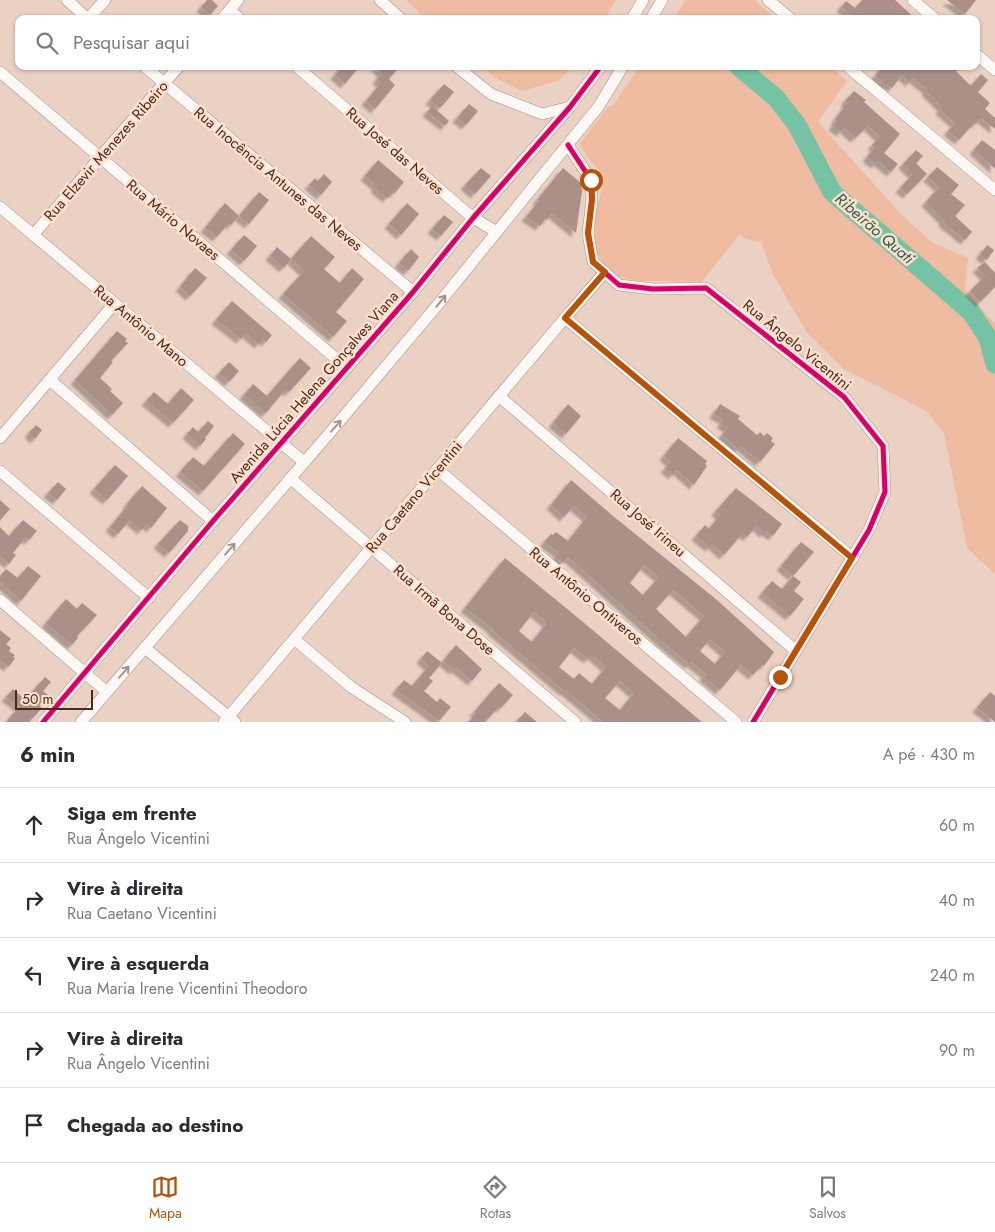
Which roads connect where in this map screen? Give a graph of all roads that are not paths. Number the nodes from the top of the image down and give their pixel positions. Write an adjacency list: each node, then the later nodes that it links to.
1 (67, 0): 10 (street)
2 (105, 0): 11 (street)
3 (238, 0): 9 (street)
4 (380, 0): 12 (street)
5 (643, 0): 13 (street)
6 (662, 0): 14 (street)
7 (768, 0): 15 (street)
8 (913, 0): 16 (street)
9 (226, 14)
10 (84, 15)
11 (92, 15)
12 (397, 15)
13 (634, 15)
14 (653, 15)
15 (785, 15)
16 (930, 15)
17 (980, 57): 25 (street)
18 (149, 70): 27 (street, Rua Inocência Antunes das Neves)
19 (175, 70): 27 (street, Rua Elzevir Menezes Ribeiro)
20 (301, 70): 33 (street, Rua José das Neves)
21 (461, 70): 28 (street)
22 (598, 70): 28 (street, Avenida Lúcia Helena Gonçalves Viana)
23 (621, 70): 29 (street)
24 (852, 70): 31 (street)
25 (995, 70)
26 (0, 72): 30 (street, Rua Mário Novaes)
27 (164, 83): 30 (street, Rua Elzevir Menezes Ribeiro); 37 (street, Rua Inocência Antunes das Neves)
28 (570, 107): 33 (street, Avenida Lúcia Helena Gonçalves Viana)
29 (568, 145): 34 (street); 36 (street, Rua Ângelo Vicentini)
30 (100, 158): 35 (street, Rua Elzevir Menezes Ribeiro); 40 (street, Rua Mário Novaes)
31 (995, 190)
32 (0, 207): 35 (street, Rua Antônio Mano)
33 (473, 218): 34 (street, Rua José das Neves); 37 (street, Avenida Lúcia Helena Gonçalves Viana)
34 (497, 232): 45 (street, one-way to 34)
35 (33, 236): 38 (street, Rua Antônio Mano)
36 (605, 272): 39 (street, Rua Caetano Vicentini); 51 (street, Rua Ângelo Vicentini)
37 (413, 292): 40 (street, Avenida Lúcia Helena Gonçalves Viana)
38 (114, 304): 41 (street); 44 (street, Rua Antônio Mano)
39 (565, 318): 42 (street, Rua Caetano Vicentini); 51 (street)
40 (347, 368): 44 (street, Avenida Lúcia Helena Gonçalves Viana)
41 (50, 380): 43 (street); 49 (street)
42 (499, 396): 46 (street, Rua Caetano Vicentini); 56 (street, Rua José Irineu)
43 (0, 438)
44 (282, 443): 45 (street, Rua Antônio Mano); 49 (street, Avenida Lúcia Helena Gonçalves Viana)
45 (304, 462): 48 (street)
46 (437, 470): 50 (street, Rua Caetano Vicentini); 64 (street, Rua Antônio Ontiveros)
47 (0, 471): 52 (street)
48 (290, 478): 50 (street, Rua Irmã Bona Dose); 55 (street, one-way to 48)
49 (213, 521): 52 (street, Avenida Lúcia Helena Gonçalves Viana)
50 (371, 547): 54 (street, Rua Caetano Vicentini); 63 (street, Rua Irmã Bona Dose)
51 (852, 558): 56 (street, Rua Ângelo Vicentini)
52 (149, 598): 57 (street, Avenida Lúcia Helena Gonçalves Viana)
53 (0, 600): 57 (street)
54 (294, 639): 59 (street, Rua Caetano Vicentini); 62 (street)
55 (145, 648): 58 (street, one-way to 55); 59 (street)
56 (796, 651): 65 (street, Rua Ângelo Vicentini)
57 (85, 673): 58 (street); 60 (street, Avenida Lúcia Helena Gonçalves Viana)
58 (107, 692): 61 (street)
59 (229, 720)
60 (43, 722)
61 (81, 722)
62 (405, 722)
63 (575, 722)
64 (736, 722)
65 (753, 722)

